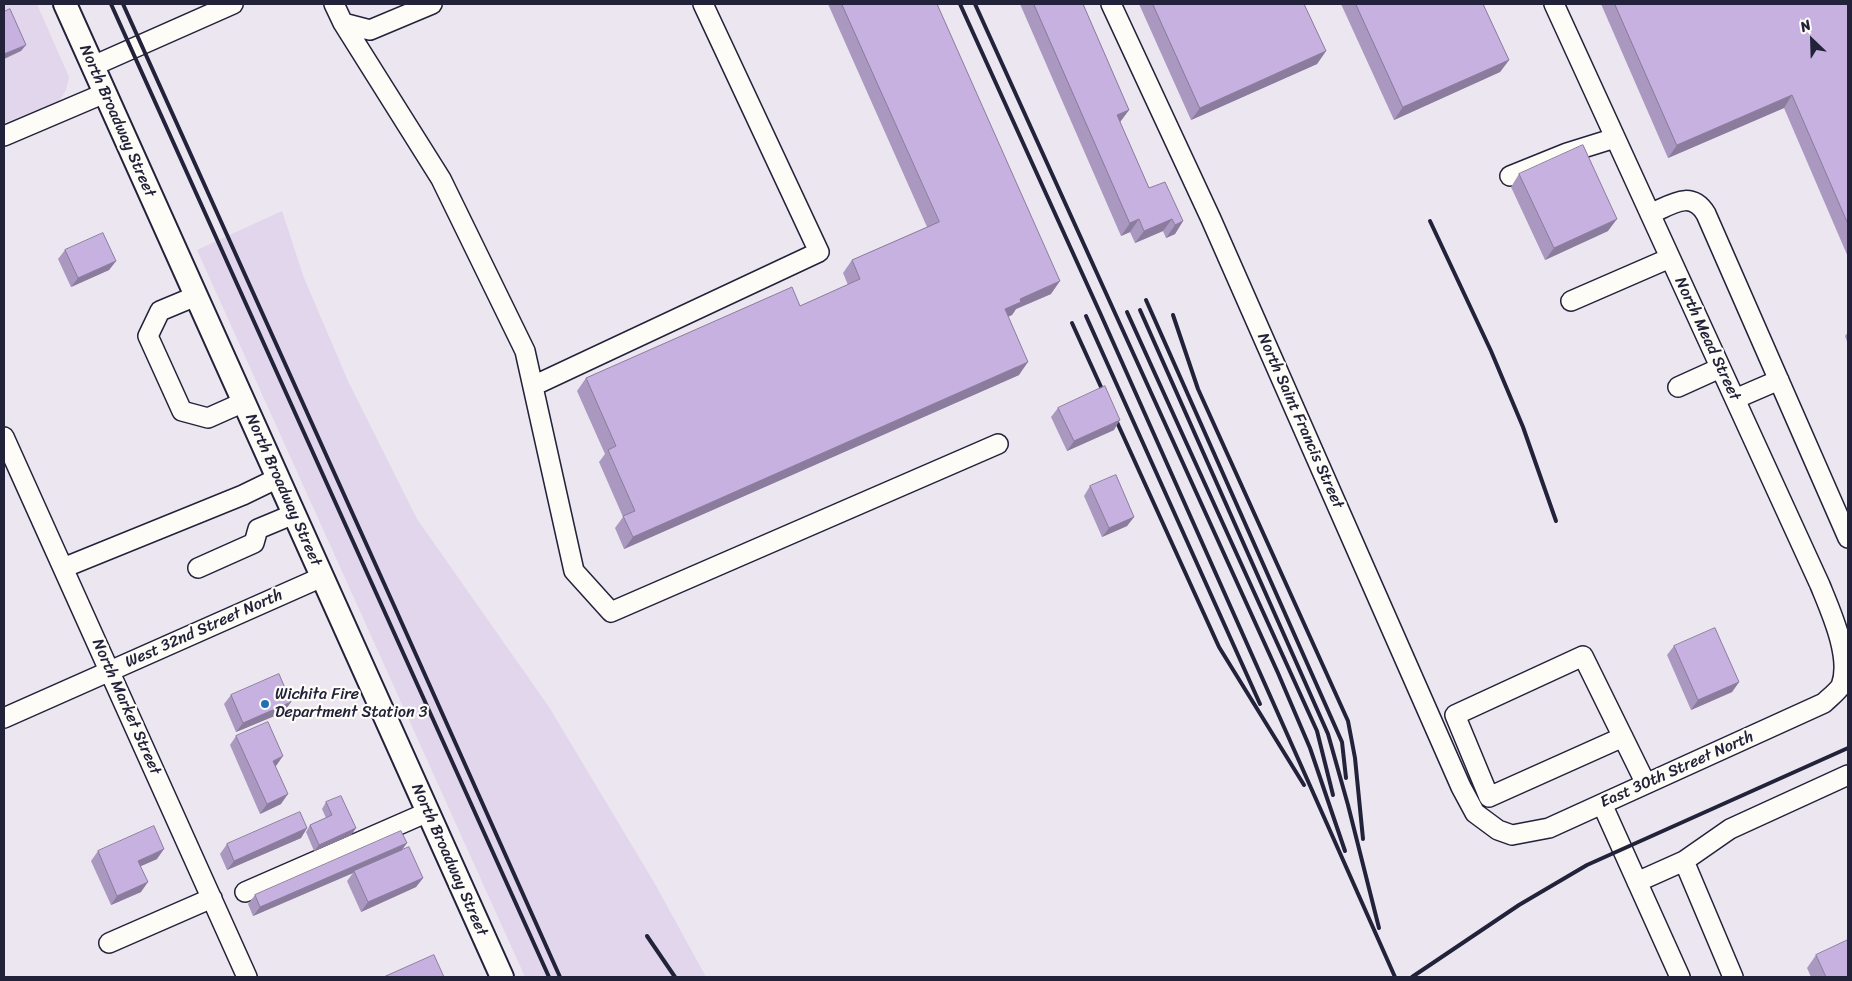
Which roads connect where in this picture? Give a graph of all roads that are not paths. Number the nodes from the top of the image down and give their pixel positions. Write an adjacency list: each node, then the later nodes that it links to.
1 (65, 4): 9 (main road, North Broadway Street)
2 (233, 4): 9 (street)
3 (334, 4): 8 (street)
4 (432, 4): 8 (street)
5 (703, 4): 20 (street)
6 (1111, 4): 41 (street, North Saint Francis Street)
7 (1554, 4): 12 (street, North Mead Street)
8 (343, 23): 20 (street)
9 (93, 66): 10 (main road, North Broadway Street)
10 (105, 93): 11 (street); 16 (main road, North Broadway Street)
11 (4, 136)
12 (1616, 138): 13 (street); 14 (street, North Mead Street)
13 (1510, 176)
14 (1650, 214): 15 (street, North Mead Street); 19 (street)
15 (1670, 258): 17 (street); 18 (street, North Mead Street)
16 (196, 296): 23 (main road, North Broadway Street); 23 (street)
17 (1571, 302)
18 (1720, 368): 21 (street); 22 (street, North Mead Street)
19 (1779, 380): 22 (street); 28 (street)
20 (533, 386): 25 (street)
21 (1678, 387)
22 (1734, 398): 32 (street, North Mead Street)
23 (244, 402): 26 (main road, North Broadway Street)
24 (4, 437): 29 (street, North Market Street)
25 (998, 444)
26 (278, 478): 27 (main road, North Broadway Street); 29 (street)
27 (294, 514): 30 (street); 31 (main road, North Broadway Street)
28 (1848, 538)
29 (63, 568): 33 (street, North Market Street)
30 (198, 568)
31 (322, 577): 33 (street, West 32nd Street North); 40 (main road, North Broadway Street)
32 (1845, 637): 34 (street, North Mead Street)
33 (110, 671): 35 (street, West 32nd Street North); 45 (street, North Market Street)
34 (1844, 678): 38 (street, East 30th Street North)
35 (4, 718)
36 (1623, 737): 36 (street); 38 (street)
37 (1848, 775): 42 (street)
38 (1646, 784): 39 (street, East 30th Street North)
39 (1602, 804): 41 (street, East 30th Street North); 43 (street)
40 (428, 812): 44 (street); 48 (main road, North Broadway Street)
41 (1498, 830)
42 (1684, 861): 43 (street); 50 (street)
43 (1637, 882): 49 (street)
44 (245, 892)
45 (212, 898): 46 (street); 47 (street, North Market Street)
46 (109, 943)
47 (247, 977)
48 (502, 977)
49 (1680, 977)
50 (1733, 977)

